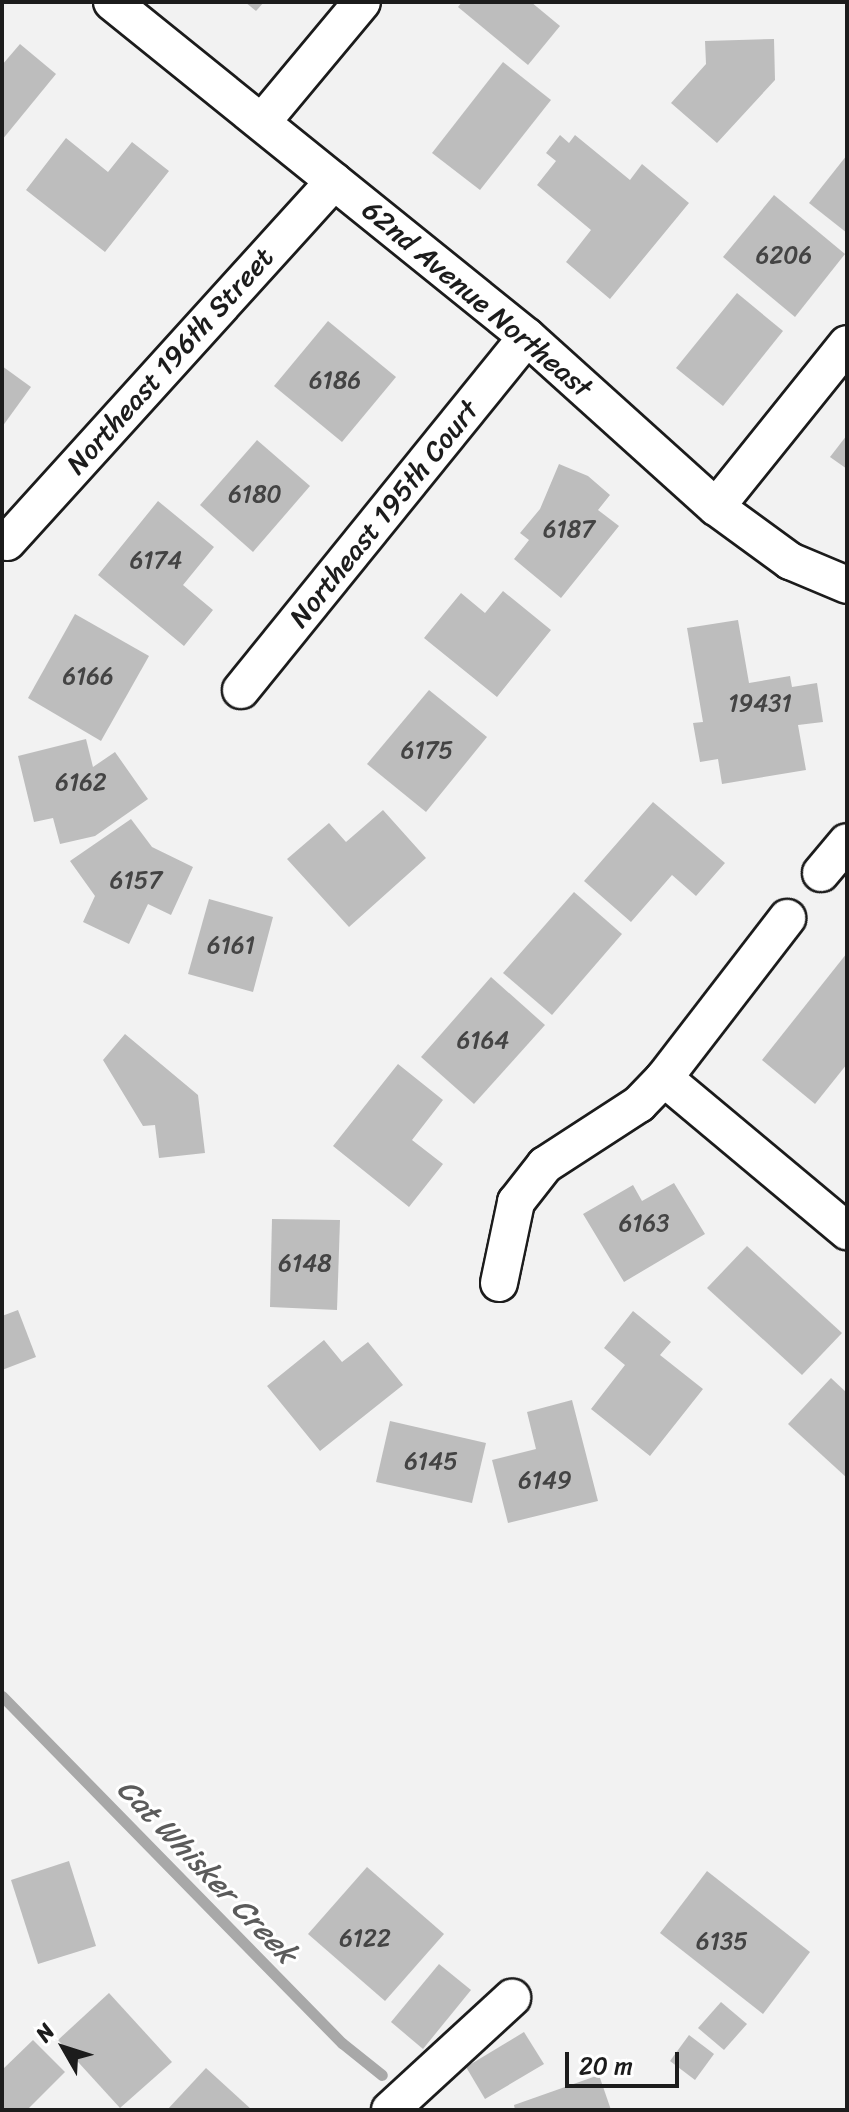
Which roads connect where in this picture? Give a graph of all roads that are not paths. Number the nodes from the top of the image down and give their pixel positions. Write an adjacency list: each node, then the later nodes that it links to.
1 (112, 2): 3 (street, 62nd Avenue Northeast)
2 (362, 2): 3 (street)
3 (262, 122): 4 (street, 62nd Avenue Northeast)
4 (334, 181): 5 (street, 62nd Avenue Northeast); 8 (street, Northeast 196th Street)
5 (527, 337): 7 (street, 62nd Avenue Northeast); 10 (street, Northeast 195th Court)
6 (847, 344): 7 (street)
7 (716, 507): 9 (street, 62nd Avenue Northeast)
8 (7, 542)
9 (847, 585)
10 (241, 690)
11 (847, 842): 12 (street)
12 (821, 873)
13 (787, 918): 14 (street)
14 (664, 1078): 15 (street); 16 (street)
15 (847, 1231)
16 (499, 1283)
17 (512, 1998): 18 (street)
18 (390, 2110)

